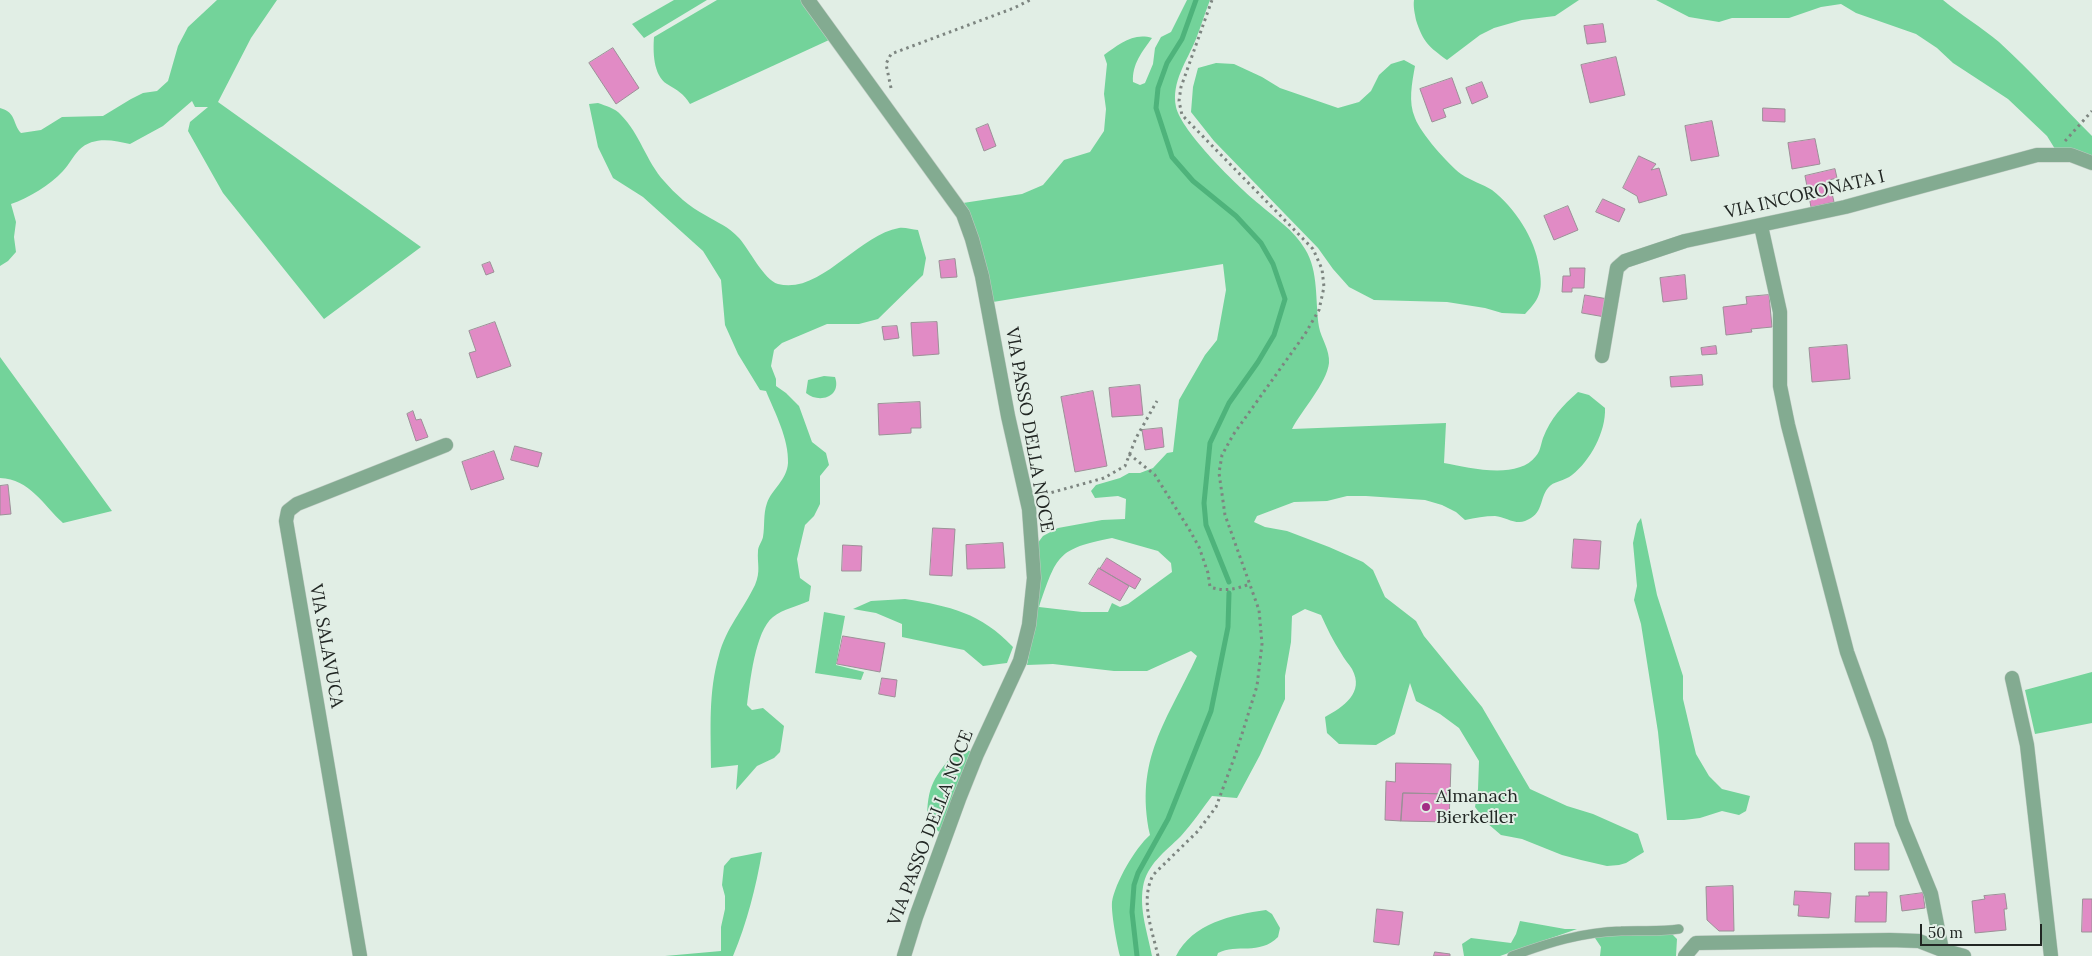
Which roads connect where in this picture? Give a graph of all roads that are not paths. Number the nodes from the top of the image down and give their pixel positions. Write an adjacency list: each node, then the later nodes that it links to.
1 (808, 0): 10 (street, VIA PASSO DELLA NOCE)
2 (2092, 163): 3 (street, VIA INCORONATA I)
3 (1761, 226): 4 (street, VIA INCORONATA I); 8 (street)
4 (1602, 356)
5 (446, 445): 9 (street, VIA SALAVUCA)
6 (2012, 678): 14 (street)
7 (1679, 929): 11 (lane)
8 (1942, 950): 12 (street); 13 (street)
9 (360, 956)
10 (904, 956)
11 (1512, 956)
12 (1685, 956)
13 (1964, 956)
14 (2051, 956)

